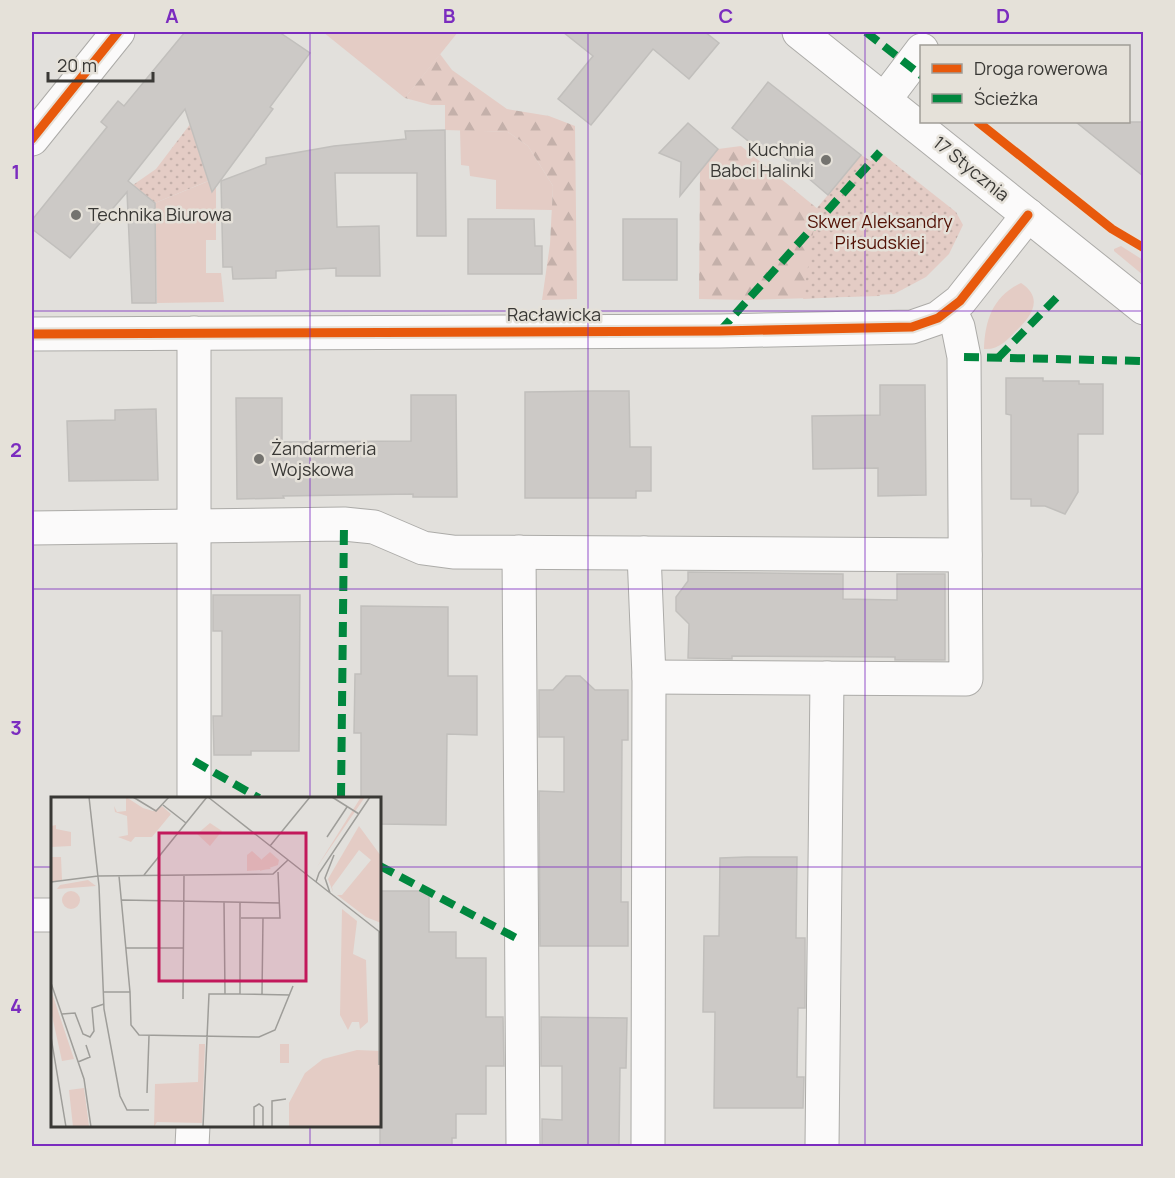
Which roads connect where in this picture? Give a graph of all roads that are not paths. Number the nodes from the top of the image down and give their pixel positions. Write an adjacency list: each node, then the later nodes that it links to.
1 (118, 32): 7 (street)
2 (799, 32): 6 (street, 17 Stycznia)
3 (936, 32): 4 (street)
4 (925, 45)
5 (920, 51): 6 (street)
6 (885, 99): 8 (street, 17 Stycznia)
7 (32, 139)
8 (1028, 215): 9 (street, 17 Stycznia); 10 (street, Racławicka)
9 (1143, 307)
10 (950, 310): 11 (street, Racławicka); 17 (street)
11 (194, 333): 12 (street, Racławicka); 13 (street)
12 (32, 334)
13 (195, 526): 14 (street); 15 (street); 20 (street)
14 (32, 528)
15 (519, 552): 16 (street); 25 (street)
16 (644, 553): 17 (street); 18 (street)
17 (965, 555): 19 (street)
18 (649, 677): 19 (street); 26 (street)
19 (827, 678): 27 (street)
20 (194, 797)
21 (32, 915): 22 (street)
22 (51, 915)
23 (193, 1127): 24 (street)
24 (192, 1146)
25 (523, 1146)
26 (648, 1146)
27 (822, 1146)

